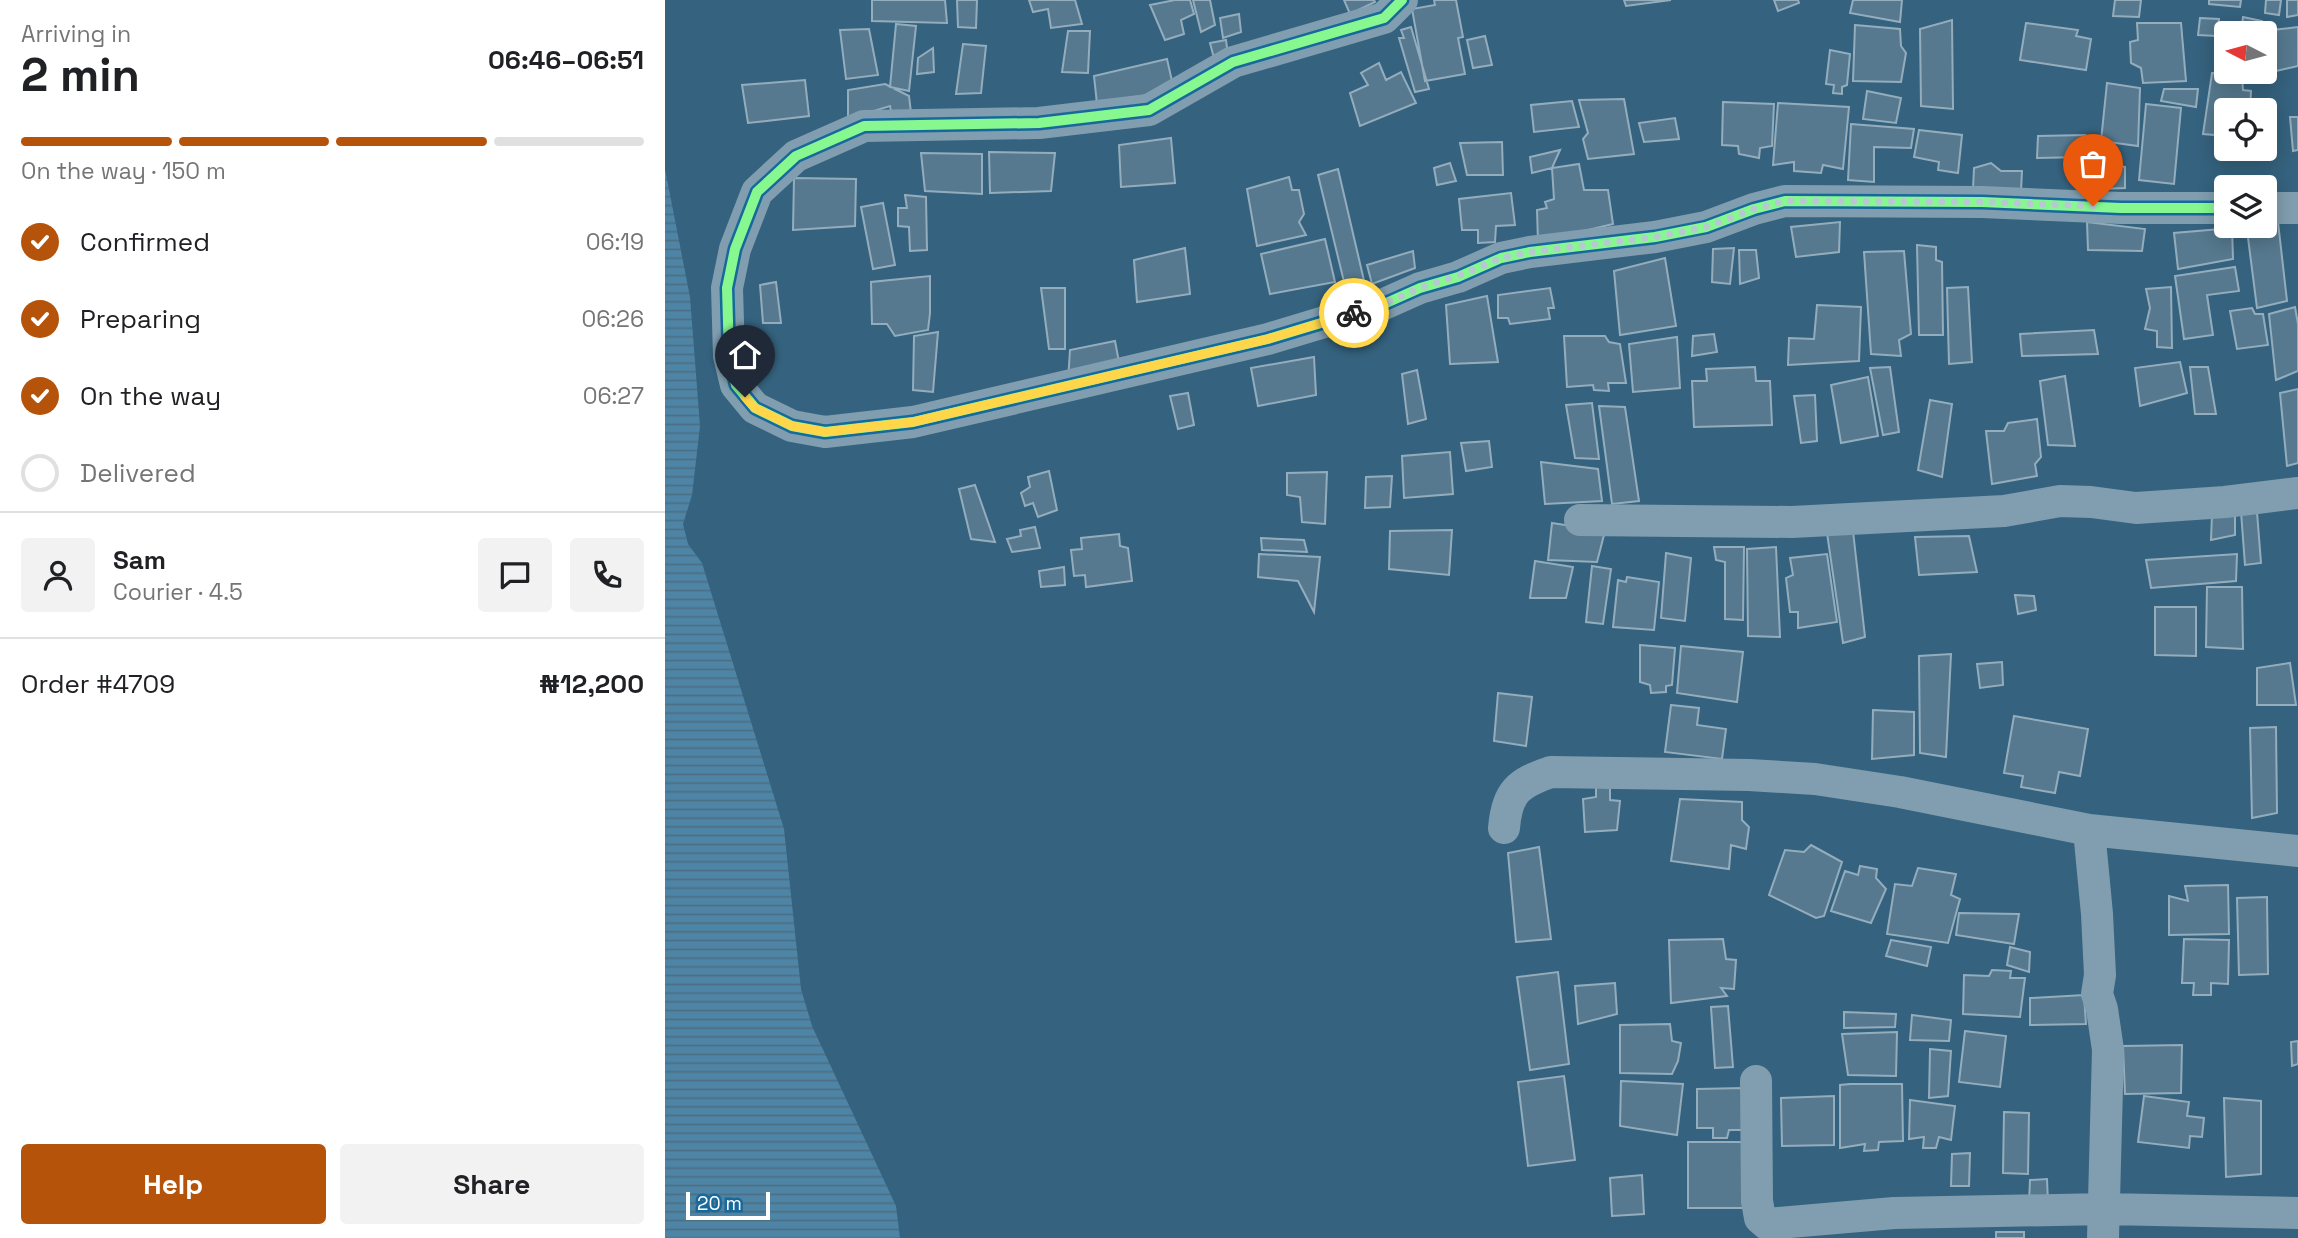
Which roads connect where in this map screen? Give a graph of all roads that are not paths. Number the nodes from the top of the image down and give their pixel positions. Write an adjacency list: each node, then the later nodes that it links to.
1 (1402, 0): 2 (street)
2 (2214, 208)
3 (2277, 208): 4 (street)
4 (2298, 208)
5 (2298, 493): 6 (street)
6 (1580, 520)
7 (1504, 828): 8 (street)
8 (2089, 830): 9 (street); 12 (street)
9 (2298, 851)
10 (1756, 1081): 12 (street)
11 (2298, 1213): 12 (street)
12 (2104, 1224)

